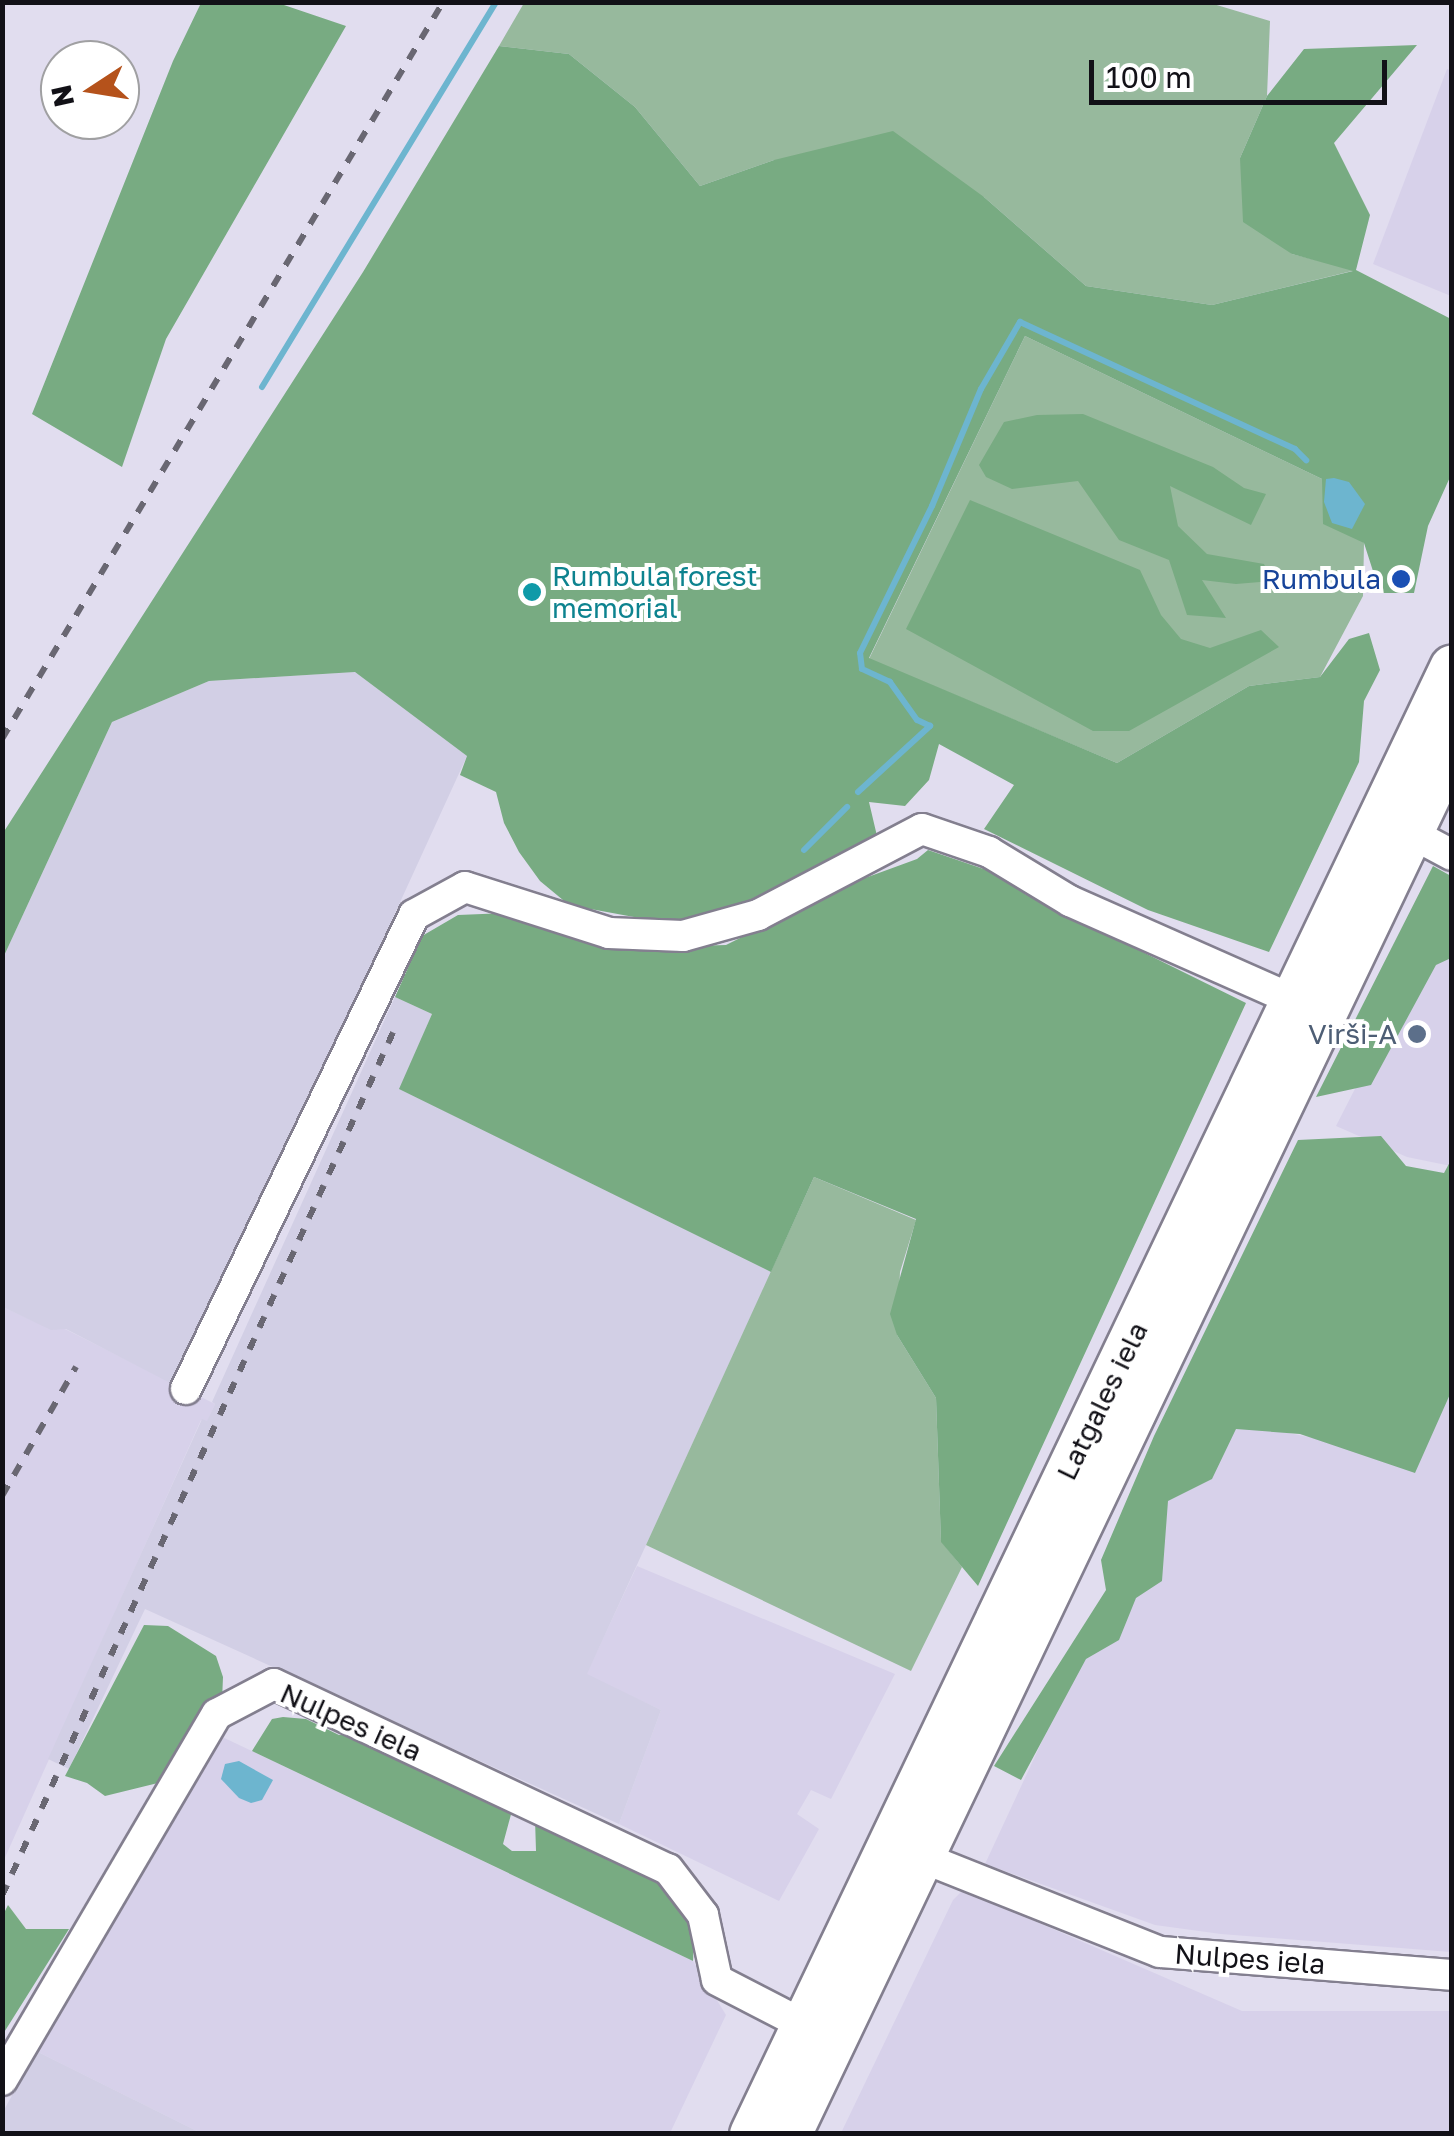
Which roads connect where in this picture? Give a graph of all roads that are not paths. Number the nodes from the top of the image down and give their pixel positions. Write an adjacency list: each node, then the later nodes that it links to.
1 (1452, 668): 5 (highway, Latgales iela)
2 (1452, 744): 3 (highway, Latgales iela)
3 (1409, 832): 4 (street); 5 (highway, Latgales iela)
4 (1452, 855)
5 (1308, 1006): 6 (street); 7 (highway, Latgales iela)
6 (186, 1390)
7 (905, 1851): 8 (street, Nulpes iela); 9 (highway, Latgales iela); 12 (highway, Latgales iela)
8 (1452, 1975)
9 (804, 2025): 10 (street, Nulpes iela); 11 (highway, Latgales iela)
10 (2, 2080)
11 (752, 2134)
12 (788, 2134)

